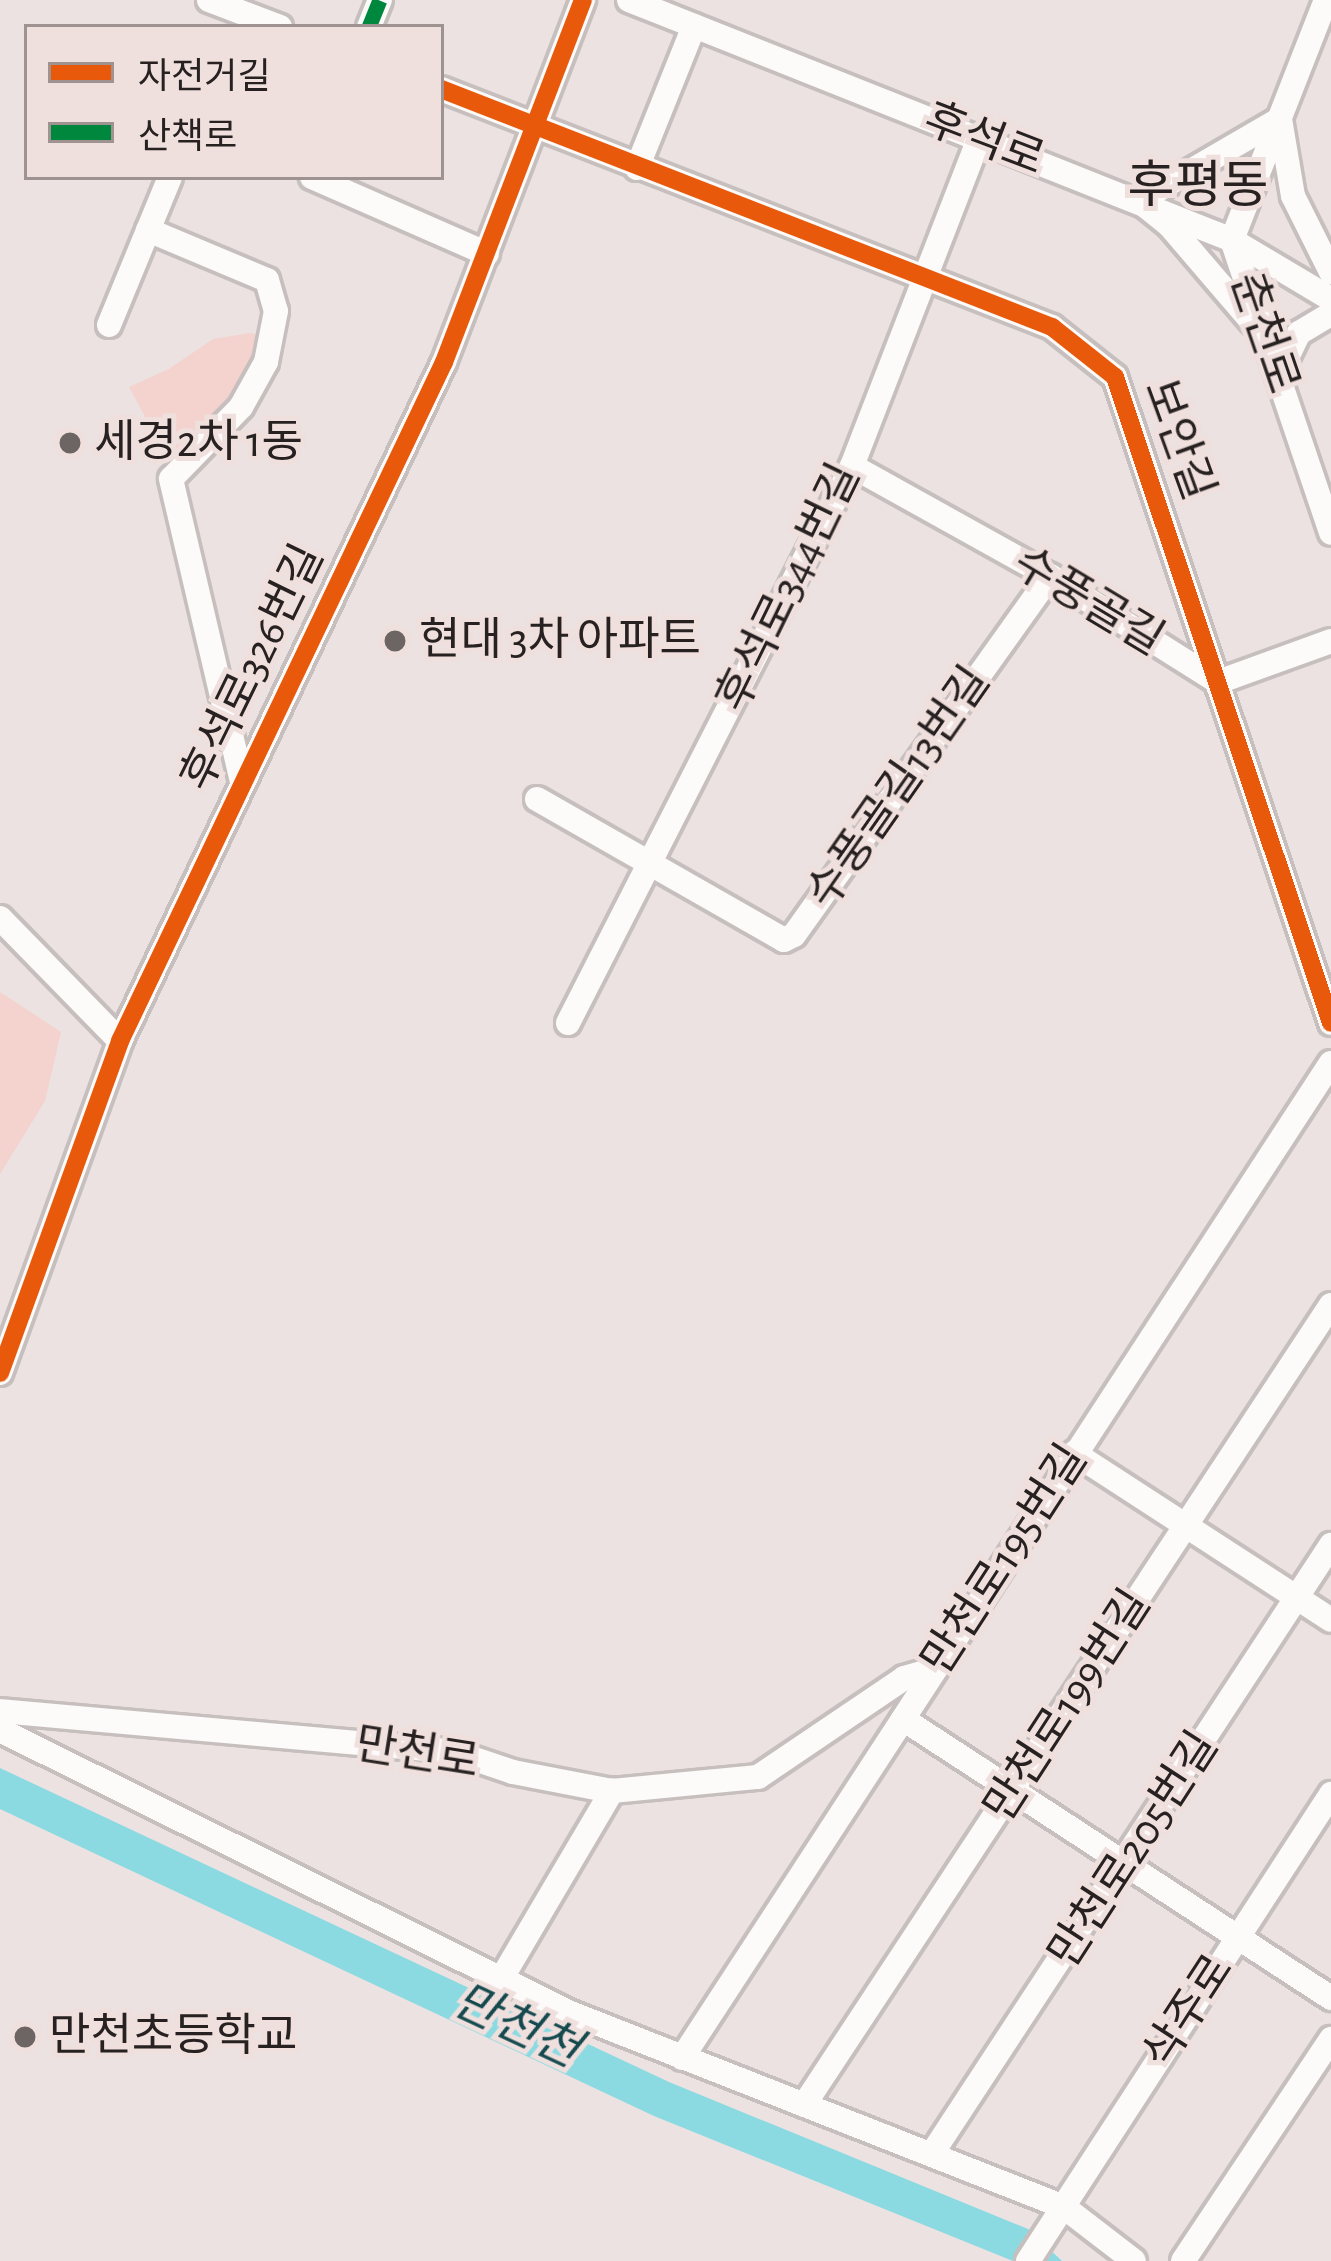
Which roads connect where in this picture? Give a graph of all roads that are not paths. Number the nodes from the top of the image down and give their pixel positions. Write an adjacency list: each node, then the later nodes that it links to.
1 (209, 0): 5 (street)
2 (583, 0): 9 (street, 후석로326번길)
3 (629, 0): 6 (street, 후석로)
4 (1326, 0): 8 (street, 춘천로)
5 (236, 19)
6 (694, 26): 10 (street, 후석로); 11 (street)
7 (444, 90): 9 (street, 보안길)
8 (1280, 119): 14 (street); 16 (street, 춘천로); 18 (street)
9 (535, 124): 11 (street, 보안길); 17 (street, 후석로326번길)
10 (980, 139): 14 (street, 후석로); 19 (street, 후석로344번길)
11 (637, 168): 19 (street, 보안길)
12 (169, 180): 15 (street)
13 (318, 180): 17 (street)
14 (1139, 201): 16 (street, 후석로); 23 (street)
15 (148, 230): 22 (street); 30 (street, 후석로326번길)
16 (1232, 240): 20 (street, 후석로); 23 (street, 춘천로)
17 (487, 254): 30 (street, 후석로326번길)
18 (1331, 272)
19 (922, 277): 25 (street, 후석로344번길); 29 (street, 보안길)
20 (1331, 299)
21 (1331, 314): 24 (street)
22 (109, 325)
23 (1265, 339): 24 (street, 춘천로)
24 (1278, 376): 26 (street, 춘천로)
25 (852, 466): 27 (street, 수풍골길); 32 (street, 후석로344번길)
26 (1331, 533)
27 (1050, 576): 29 (street, 수풍골길); 32 (street, 수풍골길13번길)
28 (1331, 641): 29 (street)
29 (1218, 682): 35 (street, 보안길)
30 (242, 782): 36 (street, 후석로326번길)
31 (537, 800): 32 (street, 수풍골길13번길)
32 (650, 864): 34 (street, 후석로344번길)
33 (0, 918): 36 (street)
34 (568, 1023)
35 (1331, 1023)
36 (120, 1041): 39 (street, 후석로326번길)
37 (1331, 1063): 40 (street, 만천로195번길)
38 (1331, 1305): 41 (street, 만천로199번길)
39 (0, 1373)
40 (1074, 1453): 41 (street); 45 (street, 만천로195번길)
41 (1184, 1526): 43 (street); 50 (street, 만천로199번길)
42 (1331, 1546): 43 (street, 만천로205번길)
43 (1298, 1596): 44 (street); 52 (street, 만천로205번길)
44 (1331, 1620)
45 (932, 1670): 47 (street, 만천로195번길); 49 (street, 만천로)
46 (0, 1711): 49 (street, 만천로)
47 (903, 1718): 50 (street); 57 (street, 만천로195번길)
48 (0, 1730): 54 (street)
49 (612, 1791): 54 (street)
50 (1013, 1793): 52 (street); 58 (street, 만천로199번길)
51 (1331, 1794): 53 (street, 삭주로)
52 (1126, 1866): 53 (street); 59 (street, 만천로205번길)
53 (1239, 1934): 55 (street); 60 (street, 삭주로)
54 (500, 1982): 57 (street)
55 (1331, 1998)
56 (1331, 2039): 63 (street)
57 (682, 2059): 58 (street)
58 (804, 2105): 59 (street)
59 (933, 2152): 60 (street)
60 (1064, 2207): 61 (street, 삭주로); 62 (street)
61 (1028, 2261)
62 (1134, 2261)
63 (1183, 2261)

